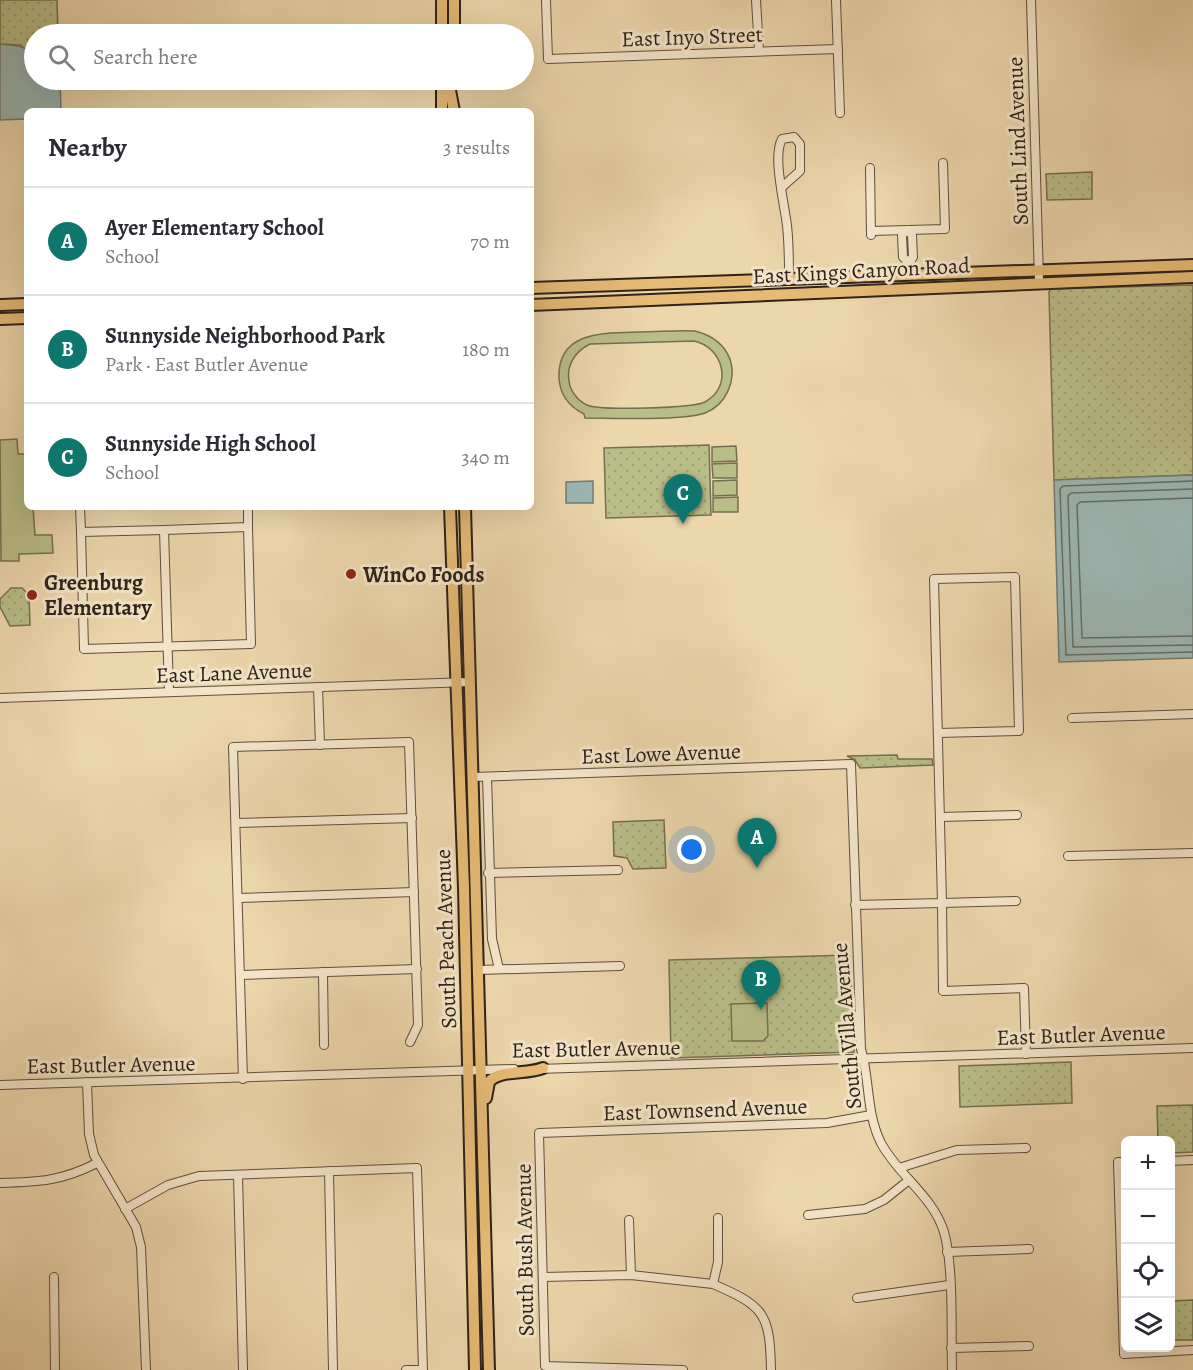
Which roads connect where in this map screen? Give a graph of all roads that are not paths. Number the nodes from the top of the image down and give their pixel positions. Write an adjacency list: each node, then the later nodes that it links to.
1 (442, 0): 7 (main road)
2 (452, 0): 8 (main road)
3 (546, 0): 10 (street, East Inyo Street)
4 (756, 0): 10 (street)
5 (836, 0): 9 (street)
6 (1031, 0): 23 (street, South Lind Avenue)
7 (442, 24)
8 (454, 24)
9 (838, 49): 10 (street, East Inyo Street); 17 (street)
10 (759, 51)
11 (442, 90): 14 (main road)
12 (450, 90): 15 (main road)
13 (454, 90): 16 (main road)
14 (442, 106)
15 (453, 108)
16 (454, 108)
17 (840, 113)
18 (943, 163): 21 (street)
19 (870, 168): 21 (street)
20 (782, 187): 20 (street); 26 (street)
21 (907, 230): 24 (street)
22 (1193, 265): 23 (main road, East Kings Canyon Road)
23 (1038, 270): 24 (main road, East Kings Canyon Road); 27 (street, South Lind Avenue)
24 (909, 274): 26 (main road, East Kings Canyon Road)
25 (1193, 276): 27 (main road, East Kings Canyon Road)
26 (789, 278): 28 (main road, East Kings Canyon Road)
27 (1039, 281): 31 (main road, East Kings Canyon Road)
28 (534, 288)
29 (24, 304): 30 (main road)
30 (0, 305)
31 (534, 305)
32 (24, 318): 33 (main road)
33 (0, 319)
34 (80, 510): 43 (street)
35 (248, 510): 41 (street)
36 (450, 510): 39 (main road, South Peach Avenue)
37 (457, 510): 40 (main road)
38 (465, 510): 40 (main road, South Peach Avenue)
39 (451, 525): 44 (main road); 47 (main road, South Peach Avenue)
40 (466, 525): 44 (main road, South Peach Avenue)
41 (248, 527): 42 (street); 45 (street)
42 (164, 530): 43 (street); 45 (street)
43 (81, 532): 45 (street)
44 (468, 608): 46 (main road, South Peach Avenue)
45 (168, 646): 49 (street)
46 (470, 682): 47 (street, East Lane Avenue); 57 (main road, South Peach Avenue)
47 (455, 683): 48 (street, East Lane Avenue); 53 (main road, South Peach Avenue)
48 (318, 687): 49 (street, East Lane Avenue); 55 (street)
49 (169, 692): 50 (street, East Lane Avenue)
50 (0, 698)
51 (1193, 714): 52 (street)
52 (1072, 718)
53 (458, 731): 57 (main road); 85 (main road, South Peach Avenue)
54 (938, 733): 54 (street); 60 (street)
55 (321, 745): 61 (street); 62 (street)
56 (851, 764): 58 (street, East Lowe Avenue); 71 (street, South Villa Avenue)
57 (473, 777): 58 (street, East Lowe Avenue); 75 (main road, South Peach Avenue)
58 (487, 777): 66 (street, South Peach Avenue)
59 (1017, 815): 60 (street)
60 (940, 817): 70 (street)
61 (412, 818): 62 (street); 67 (street)
62 (236, 823): 68 (street)
63 (1193, 853): 64 (street)
64 (1068, 856)
65 (618, 870): 66 (street)
66 (488, 873): 74 (street, South Peach Avenue)
67 (414, 892): 68 (street); 73 (street)
68 (238, 898): 77 (street)
69 (1016, 900): 70 (street)
70 (942, 903): 71 (street); 81 (street)
71 (855, 905): 82 (street, South Villa Avenue)
72 (620, 966): 74 (street)
73 (417, 969): 76 (street); 78 (street)
74 (498, 969): 75 (street)
75 (478, 970): 84 (main road, South Peach Avenue)
76 (323, 972): 77 (street); 79 (street)
77 (240, 975): 86 (street)
78 (410, 1042)
79 (324, 1045)
80 (1193, 1048): 81 (street, East Butler Avenue)
81 (1026, 1054): 82 (street, East Butler Avenue)
82 (864, 1059): 83 (street, East Butler Avenue); 89 (street, South Villa Avenue)
83 (543, 1068): 84 (street, East Butler Avenue); 90 (main road)
84 (480, 1069): 85 (street, East Butler Avenue); 90 (main road, South Peach Avenue)
85 (469, 1072): 86 (street, East Butler Avenue); 117 (main road, South Peach Avenue)
86 (243, 1079): 87 (street, East Butler Avenue)
87 (87, 1082): 88 (street, East Butler Avenue); 96 (street)
88 (0, 1085)
89 (871, 1115): 91 (street, East Townsend Avenue); 97 (street, South Villa Avenue)
90 (483, 1127): 124 (main road, South Peach Avenue)
91 (539, 1133): 110 (street, South Bush Avenue)
92 (1026, 1148): 97 (street)
93 (1193, 1160): 94 (street)
94 (1175, 1161)
95 (1121, 1162): 116 (street)
96 (97, 1163): 101 (street); 102 (street)
97 (899, 1168): 100 (street, South Villa Avenue)
98 (329, 1171): 99 (street); 121 (street); 123 (street)
99 (238, 1175): 102 (street); 120 (street)
100 (909, 1180): 103 (street); 107 (street, South Villa Avenue)
101 (0, 1183)
102 (125, 1209): 119 (street)
103 (808, 1215)
104 (718, 1218): 111 (street)
105 (629, 1220): 108 (street)
106 (1029, 1249): 107 (street)
107 (947, 1252): 112 (street, South Villa Avenue)
108 (630, 1275): 110 (street); 111 (street)
109 (54, 1277): 118 (street)
110 (543, 1277): 125 (street, South Bush Avenue)
111 (713, 1284): 126 (street)
112 (949, 1285): 113 (street); 115 (street, South Villa Avenue)
113 (857, 1298)
114 (1029, 1346): 115 (street)
115 (951, 1348): 127 (street, South Villa Avenue)
116 (1193, 1350)
117 (476, 1366)
118 (55, 1370)
119 (146, 1370)
120 (243, 1370)
121 (333, 1370)
122 (406, 1370): 123 (street)
123 (423, 1370)
124 (489, 1370)
125 (683, 1370)
126 (771, 1370)
127 (952, 1370)

